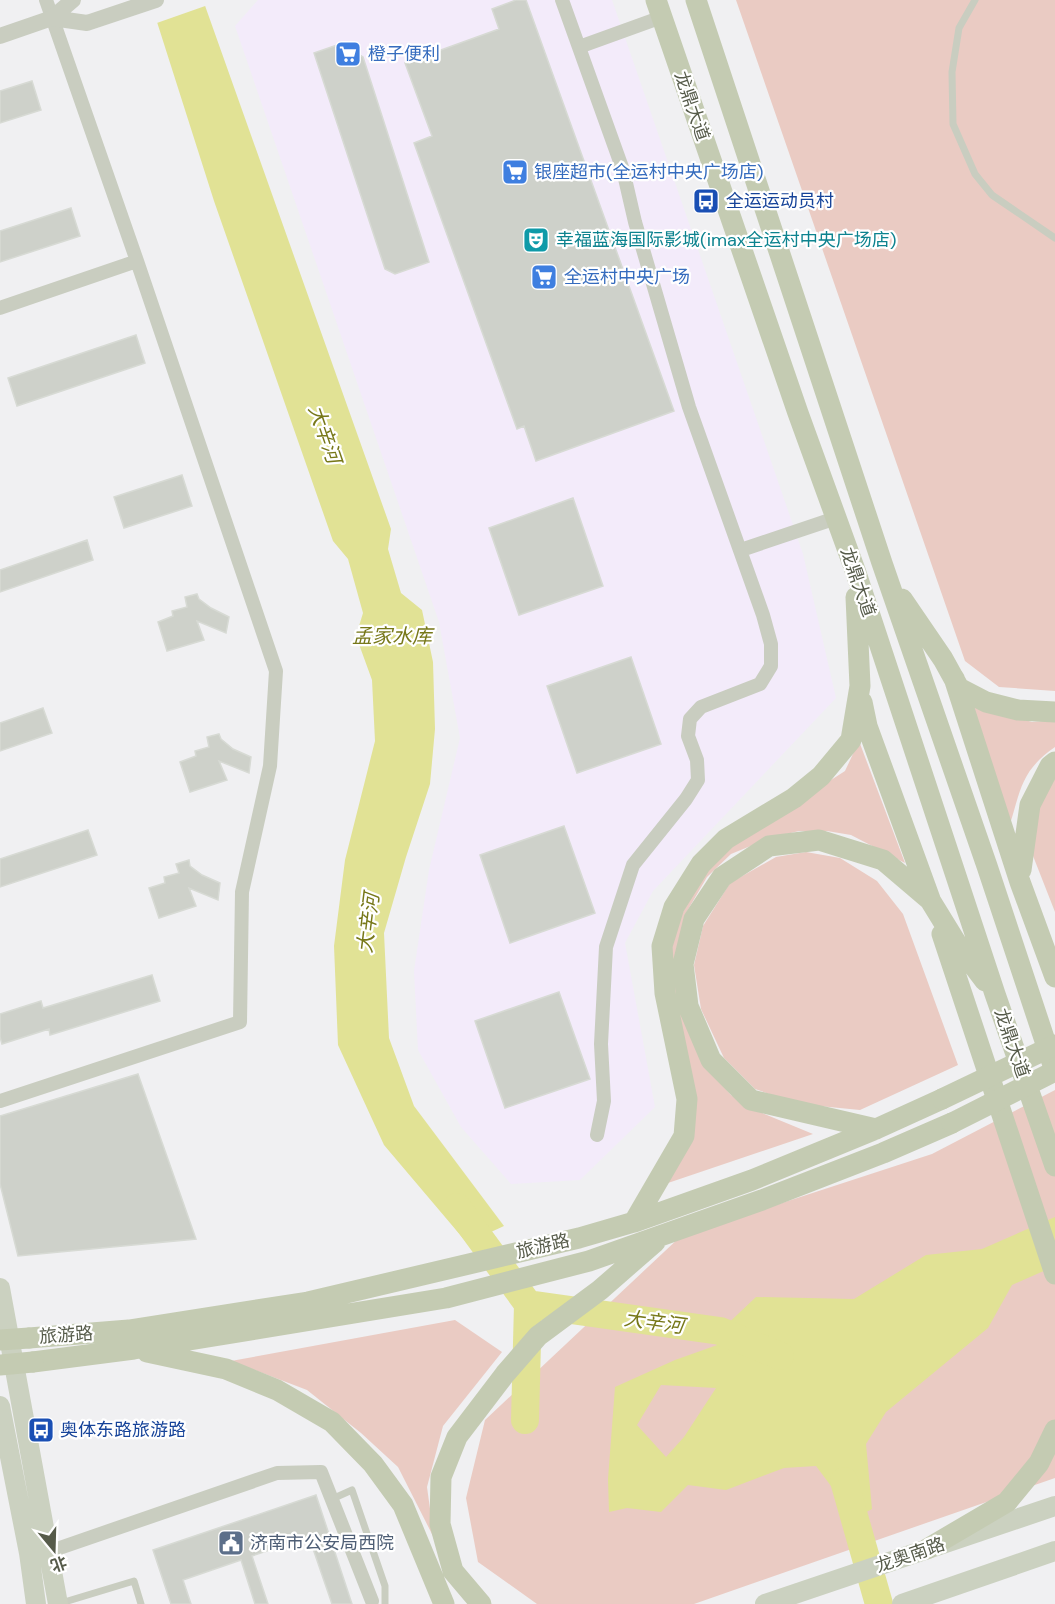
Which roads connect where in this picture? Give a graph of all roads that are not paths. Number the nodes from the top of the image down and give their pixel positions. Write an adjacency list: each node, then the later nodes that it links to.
1 (46, 0): 8 (street)
2 (73, 0): 8 (street)
3 (156, 0): 8 (street)
4 (562, 0): 10 (street)
5 (696, 0): 16 (main road, 龙鼎大道)
6 (975, 0): 11 (lane)
7 (659, 9): 10 (street); 14 (main road, 龙鼎大道)
8 (52, 18): 9 (street); 12 (street)
9 (0, 36)
10 (579, 47): 15 (street)
11 (1055, 238)
12 (137, 261): 13 (street); 29 (street)
13 (0, 308)
14 (836, 518): 15 (street); 17 (main road, 龙鼎大道)
15 (741, 550): 31 (street)
16 (882, 563): 18 (main road); 25 (main road, 龙鼎大道)
17 (855, 570): 19 (main road); 26 (main road, 龙鼎大道)
18 (954, 678): 20 (main road); 22 (main road)
19 (860, 686): 23 (main road); 33 (main road)
20 (1055, 712)
21 (1055, 762): 22 (main road)
22 (1020, 882): 24 (main road); 25 (main road)
23 (930, 900): 26 (main road); 30 (main road); 35 (main road)
24 (1055, 977)
25 (1028, 990): 28 (main road, 龙鼎大道)
26 (995, 994): 32 (main road, 龙鼎大道)
27 (1055, 1045): 30 (main road, 旅游路, bridge)
28 (1055, 1071): 34 (main road, 旅游路, bridge)
29 (0, 1101)
30 (876, 1130): 33 (main road, 旅游路)
31 (597, 1135)
32 (1055, 1166)
33 (633, 1222): 37 (main road, 旅游路, bridge)
34 (667, 1232): 38 (main road, 旅游路); 47 (main road)
35 (1055, 1274)
36 (0, 1288): 46 (main road)
37 (0, 1340)
38 (134, 1349): 39 (main road, 旅游路, bridge); 47 (main road)
39 (0, 1365)
40 (0, 1406): 46 (main road)
41 (1055, 1430): 44 (main road)
42 (332, 1499): 46 (street); 48 (street); 48 (lane)
43 (1055, 1506): 44 (main road, 龙奥南路)
44 (926, 1549): 56 (main road, 龙奥南路)
45 (1055, 1551): 57 (main road)
46 (38, 1552): 49 (main road); 50 (main road)
47 (443, 1572): 52 (main road); 53 (main road); 54 (main road); 55 (main road)
48 (378, 1603)
49 (36, 1604)
50 (58, 1604): 51 (lane)
51 (141, 1604)
52 (434, 1604)
53 (444, 1604)
54 (465, 1604)
55 (481, 1604)
56 (765, 1604)
57 (902, 1604)

